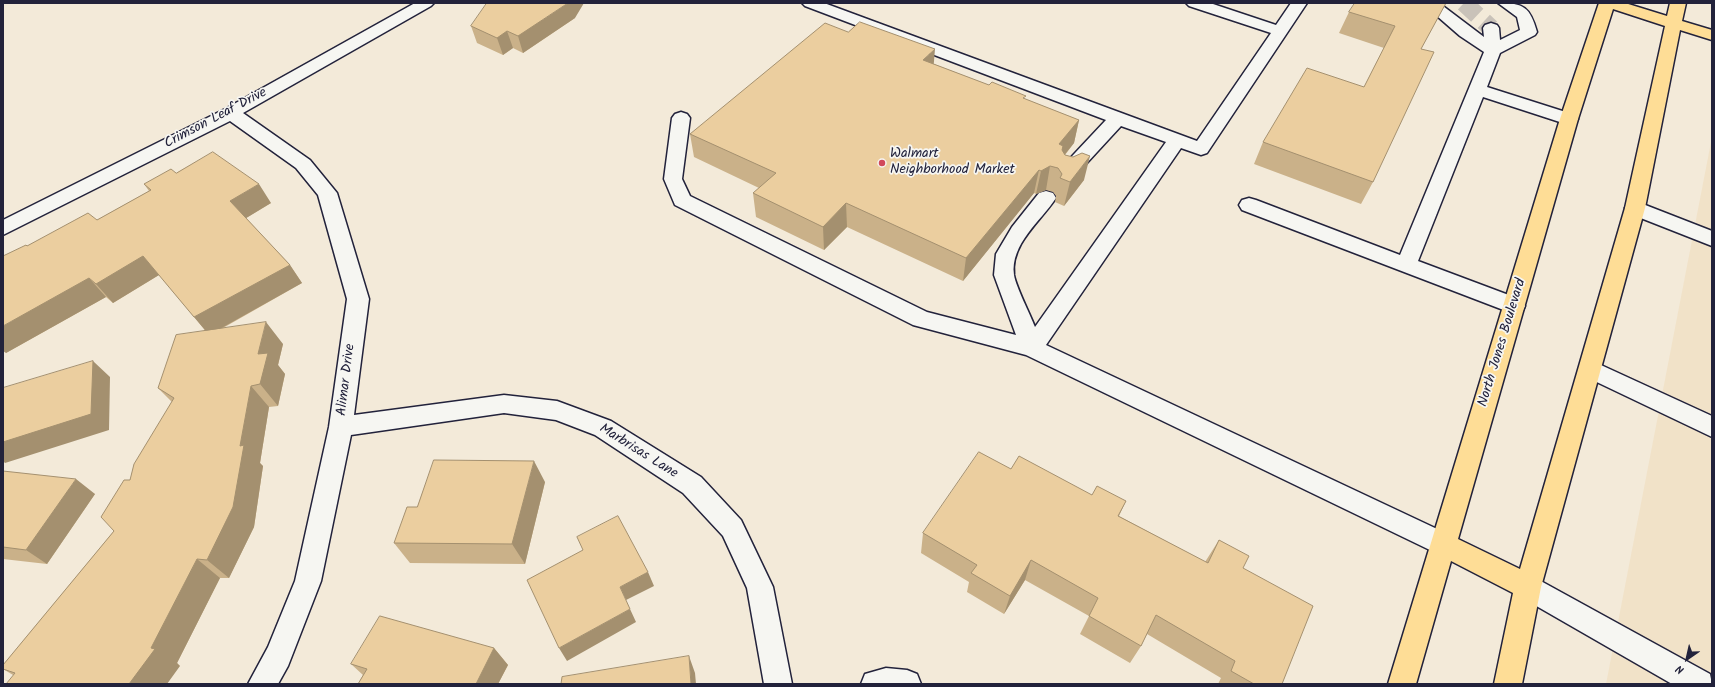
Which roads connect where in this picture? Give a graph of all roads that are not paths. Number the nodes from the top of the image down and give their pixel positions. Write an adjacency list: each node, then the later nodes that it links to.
1 (426, 3): 15 (street, Crimson Leaf Drive)
2 (810, 3): 17 (street)
3 (1194, 3): 11 (street)
4 (1298, 3): 11 (street)
5 (1430, 3): 13 (street)
6 (1506, 3): 13 (street)
7 (1608, 3): 9 (main road); 18 (main road, North Jones Boulevard)
8 (1678, 3): 9 (main road)
9 (1673, 23): 12 (main road); 23 (main road)
10 (1491, 28): 13 (street)
11 (1280, 31): 19 (street)
12 (1712, 35)
13 (1493, 50): 14 (street)
14 (1478, 90): 18 (street); 26 (street)
15 (231, 113): 24 (street, Crimson Leaf Drive); 30 (street, Alimar Drive)
16 (681, 118): 28 (street)
17 (1118, 118): 19 (street); 20 (street)
18 (1569, 119): 27 (main road, North Jones Boulevard)
19 (1177, 140): 28 (street)
20 (1066, 173)
21 (1046, 198): 28 (street)
22 (1249, 205): 26 (street)
23 (1635, 208): 25 (street); 29 (main road)
24 (3, 228)
25 (1712, 239)
26 (1406, 265): 27 (street)
27 (1514, 306): 32 (main road, North Jones Boulevard)
28 (1032, 348): 32 (street)
29 (1590, 369): 31 (street); 33 (main road)
30 (341, 427): 34 (street, Alimar Drive); 35 (street, Marbrisas Lane)
31 (1712, 428)
32 (1443, 544): 33 (main road); 38 (main road, North Jones Boulevard)
33 (1528, 587): 39 (main road); 40 (street)
34 (262, 684)
35 (778, 684)
36 (875, 684): 37 (street)
37 (907, 684)
38 (1402, 684)
39 (1508, 684)
40 (1700, 684)

